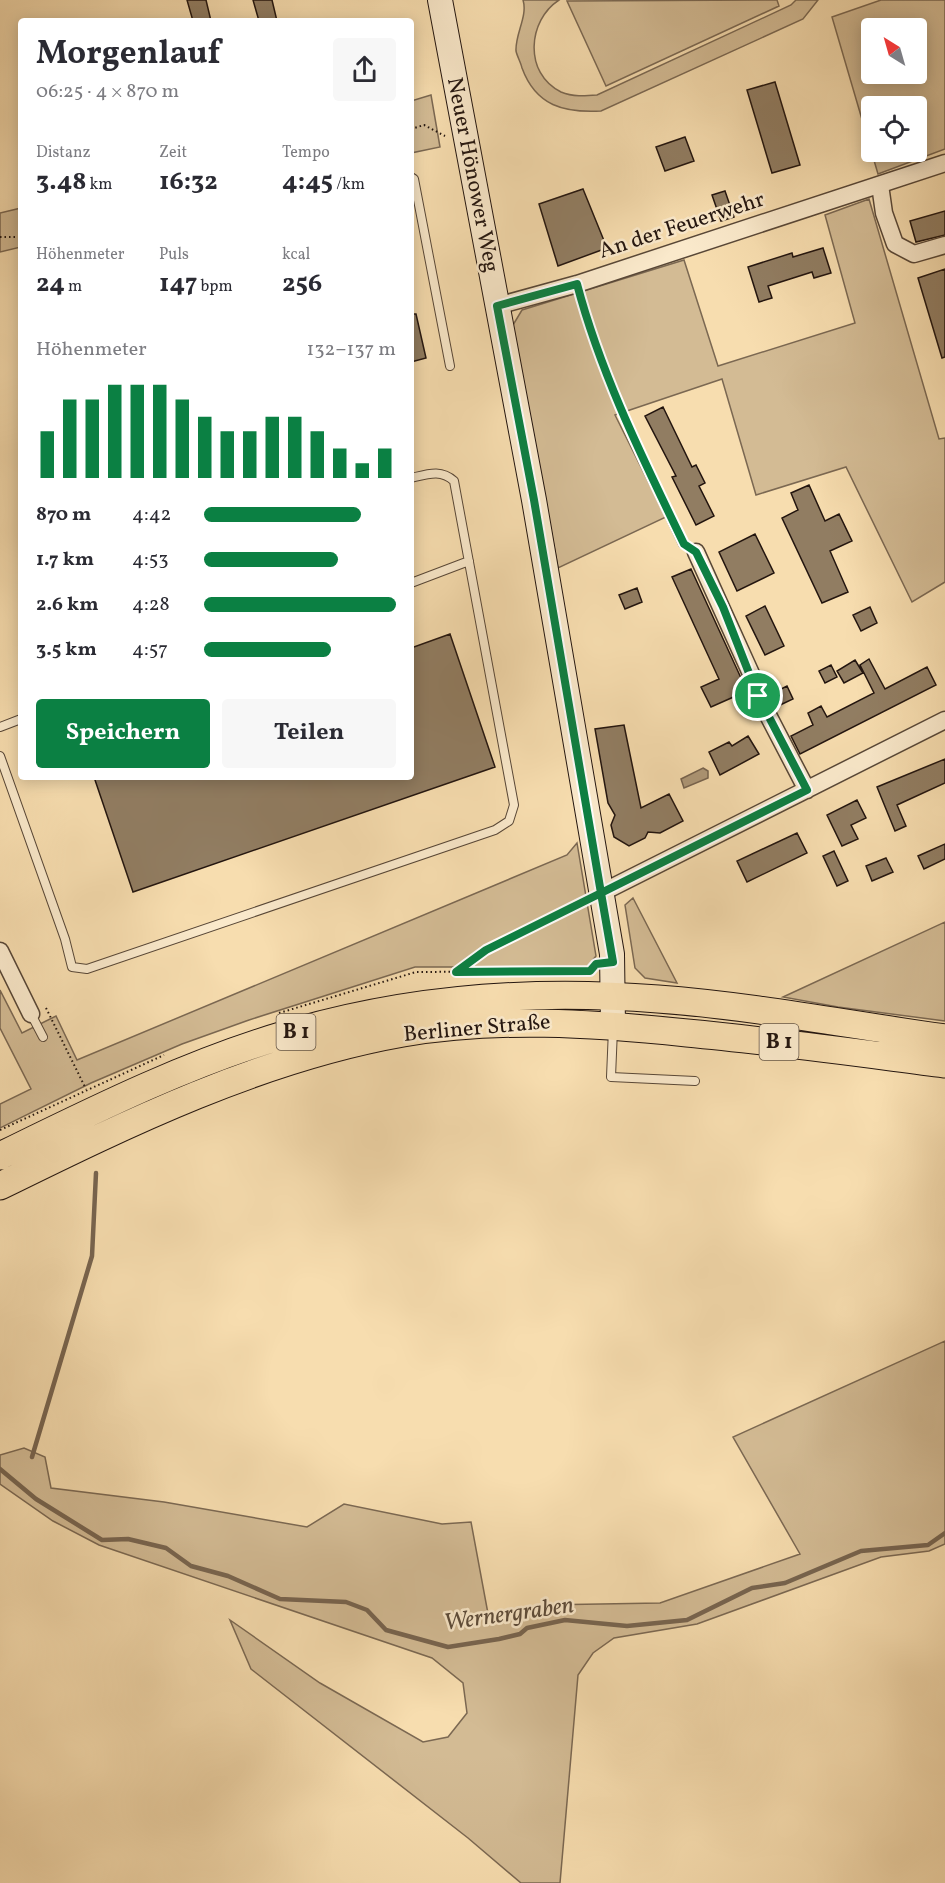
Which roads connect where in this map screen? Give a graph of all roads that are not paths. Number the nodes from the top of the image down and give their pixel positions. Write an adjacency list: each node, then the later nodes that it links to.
1 (443, 1): 7 (main road, Neuer Hönower Weg)
2 (945, 163): 4 (street, An der Feuerwehr)
3 (414, 179): 8 (lane)
4 (880, 185): 5 (street); 6 (street, An der Feuerwehr)
5 (945, 245)
6 (577, 284): 7 (street, An der Feuerwehr); 10 (lane)
7 (497, 306): 18 (main road, Neuer Hönower Weg)
8 (450, 366)
9 (414, 477): 11 (lane)
10 (696, 552): 17 (street)
11 (468, 561): 12 (lane); 16 (lane)
12 (414, 582)
13 (18, 720): 15 (lane)
14 (945, 720): 17 (street)
15 (0, 727)
16 (0, 756)
17 (807, 790): 18 (street)
18 (601, 893): 19 (lane); 21 (main road, Neuer Hönower Weg)
19 (530, 928)
20 (0, 951): 22 (street)
21 (614, 997): 23 (main road, Neuer Hönower Weg); 25 (main road, Berliner Straße / B 1); 28 (main road, Berliner Straße / B 1)
22 (31, 1014): 24 (lane)
23 (613, 1025): 26 (main road, Berliner Straße / B 1); 27 (lane); 29 (main road, Berliner Straße / B 1)
24 (43, 1037)
25 (945, 1038)
26 (945, 1064)
27 (695, 1081)
28 (0, 1156)
29 (0, 1186)

